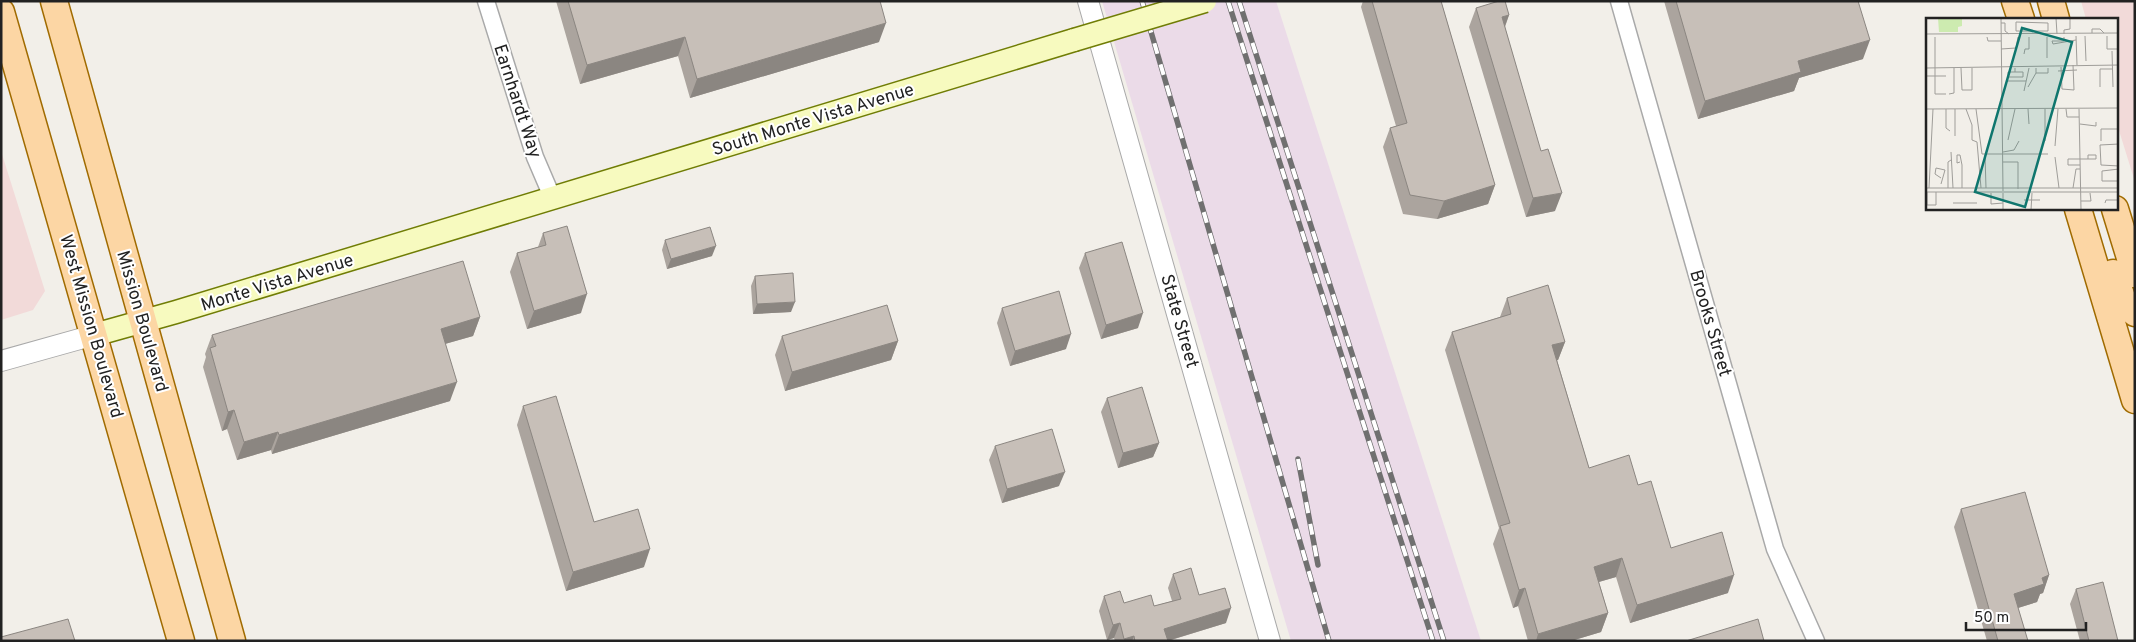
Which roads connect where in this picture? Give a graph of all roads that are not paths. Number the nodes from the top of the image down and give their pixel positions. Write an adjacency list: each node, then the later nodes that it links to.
1 (54, 1): 17 (main road, Mission Boulevard)
2 (486, 1): 11 (street, Earnhardt Way)
3 (1088, 1): 23 (street, State Street)
4 (1205, 1): 11 (main road, South Monte Vista Avenue, bridge)
5 (1619, 1): 24 (street, Brooks Street)
6 (2015, 1): 9 (main road)
7 (2051, 1): 10 (main road)
8 (1, 12): 18 (main road, West Mission Boulevard)
9 (2020, 18)
10 (2056, 18)
11 (552, 199): 17 (main road, Monte Vista Avenue)
12 (2078, 210): 20 (main road)
13 (2090, 210): 16 (main road)
14 (2115, 210): 15 (main road)
15 (2135, 274)
16 (2135, 313)
17 (143, 322): 18 (main road, Monte Vista Avenue); 22 (main road, Mission Boulevard)
18 (94, 335): 19 (street, Monte Vista Avenue); 21 (main road, West Mission Boulevard)
19 (1, 361)
20 (2135, 400)
21 (181, 641)
22 (232, 641)
23 (1270, 641)
24 (1816, 641)

